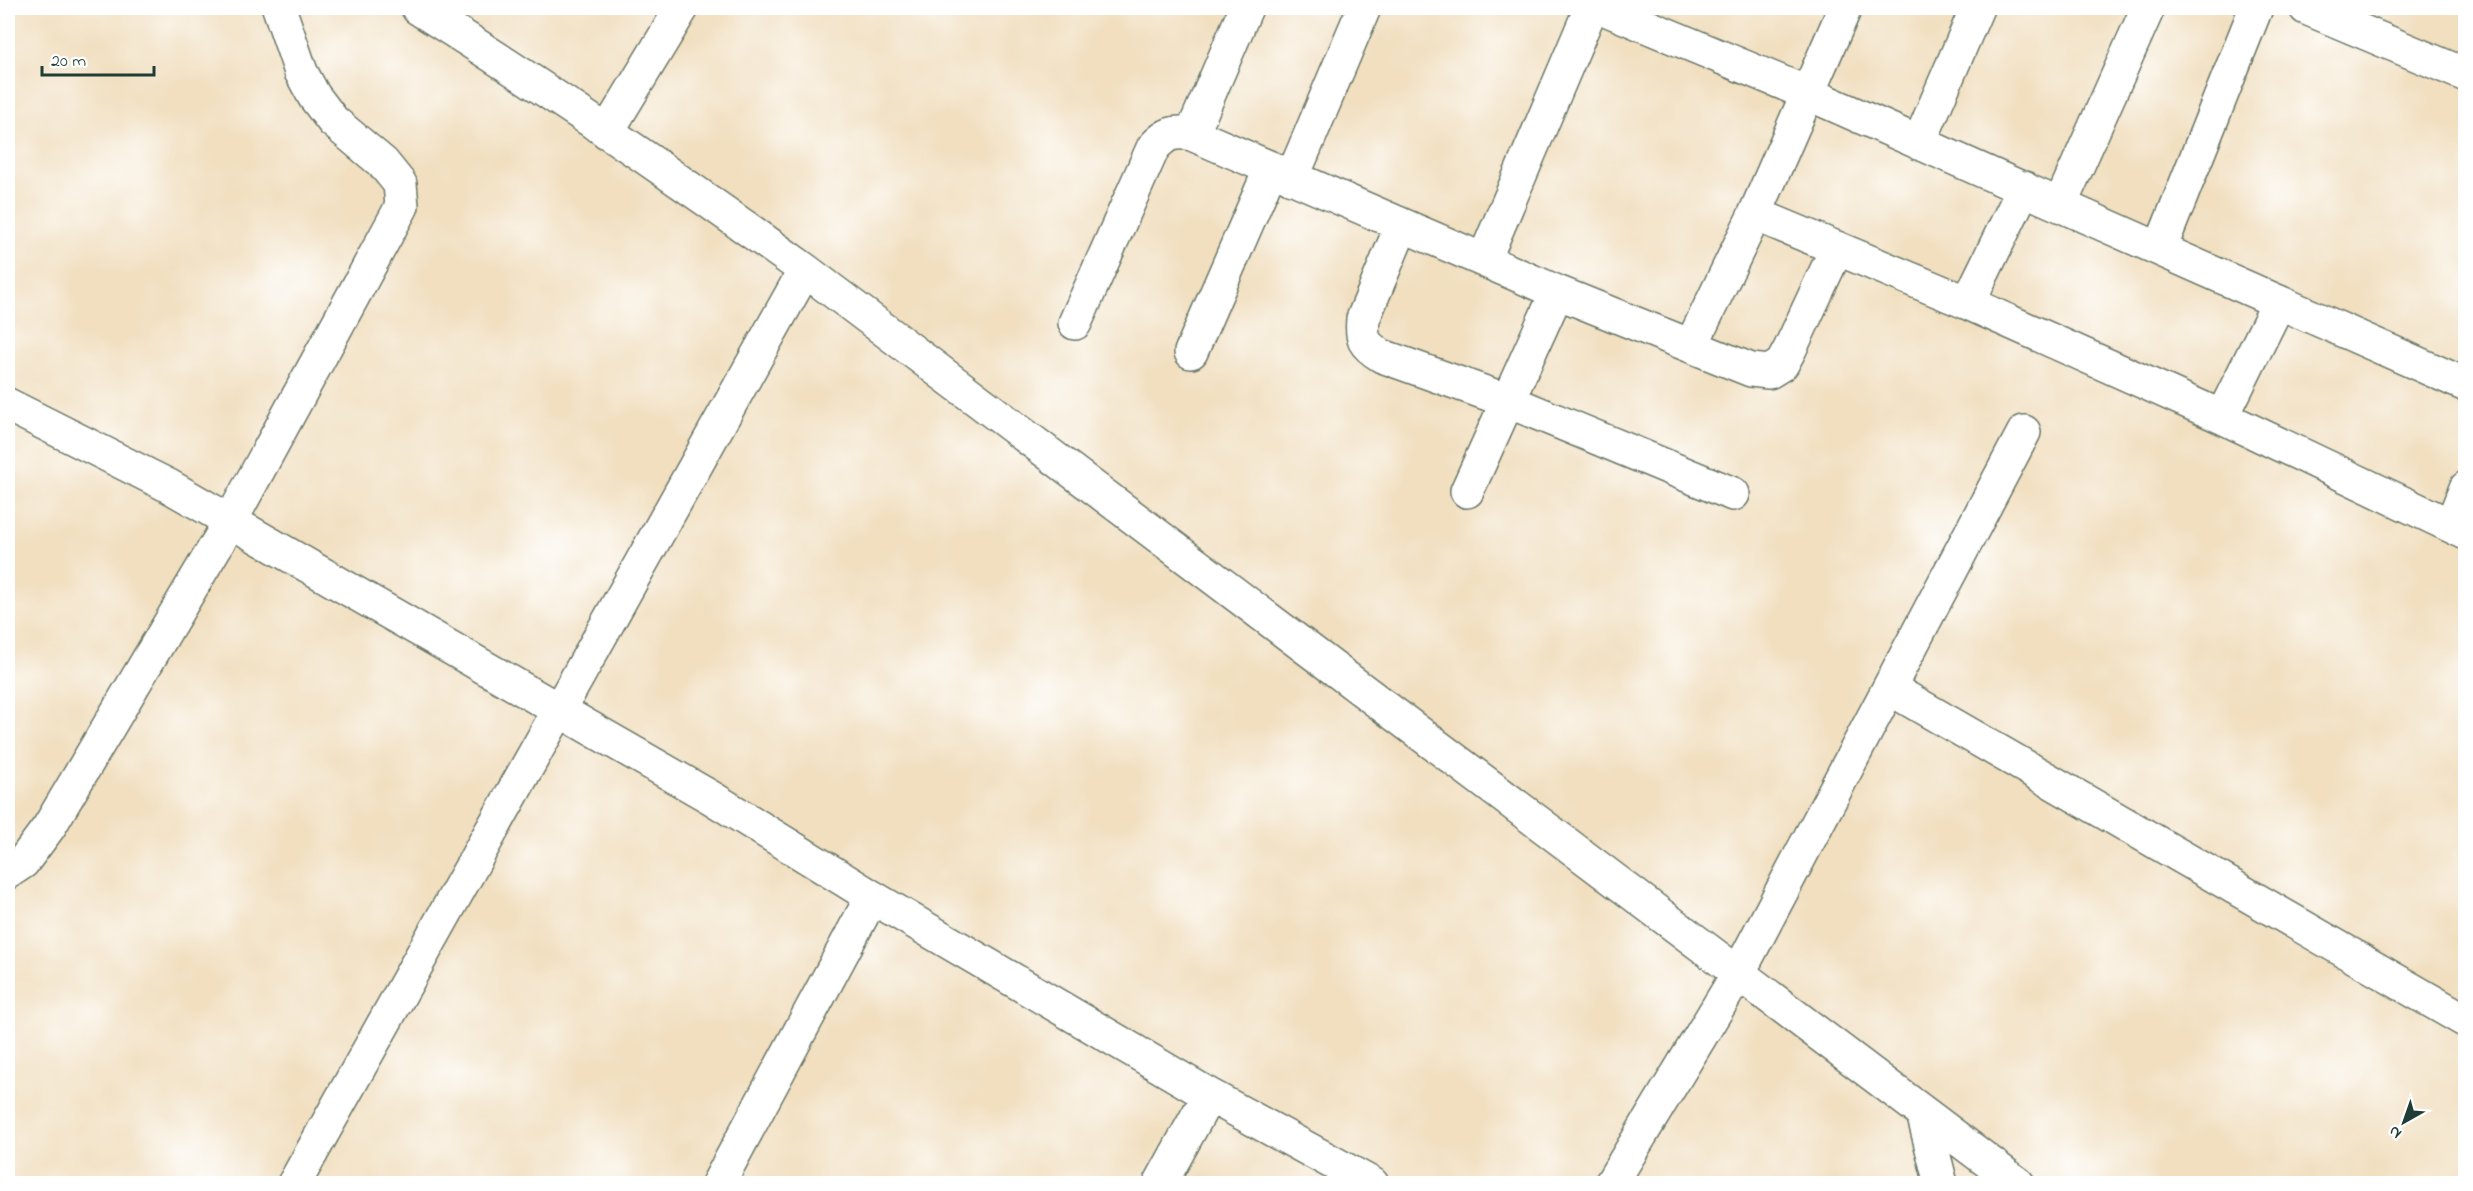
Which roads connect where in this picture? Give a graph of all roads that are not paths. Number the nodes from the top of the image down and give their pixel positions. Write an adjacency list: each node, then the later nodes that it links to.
1 (279, 8): 41 (street)
2 (418, 8): 15 (street)
3 (682, 8): 15 (street)
4 (1246, 8): 16 (street)
5 (1364, 8): 18 (street)
6 (1591, 8): 25 (street)
7 (1603, 8): 14 (street)
8 (1845, 8): 14 (street)
9 (1977, 8): 17 (street)
10 (2148, 8): 20 (street)
11 (2256, 8): 24 (street)
12 (2306, 8): 13 (street)
13 (2466, 75)
14 (1807, 93): 17 (street); 21 (street)
15 (607, 132): 26 (street)
16 (1192, 134): 18 (street); 30 (street)
17 (1919, 143): 19 (street)
18 (1281, 173): 22 (street); 32 (street)
19 (2024, 188): 20 (street); 29 (street)
20 (2060, 205): 24 (street)
21 (1755, 214): 23 (street); 31 (street)
22 (1402, 225): 25 (street); 34 (street)
23 (1837, 248): 29 (street); 31 (street)
24 (2160, 249): 28 (street)
25 (1484, 260): 27 (street)
26 (805, 270): 44 (street); 47 (street)
27 (1557, 292): 31 (street); 34 (street)
28 (2279, 302): 33 (street); 36 (street)
29 (1968, 303): 36 (street)
30 (1075, 323)
31 (1690, 346)
32 (1191, 352)
33 (2466, 385)
34 (1508, 401): 39 (street); 40 (street)
35 (8, 405): 41 (street)
36 (2222, 417): 42 (street)
37 (2024, 432): 43 (street)
38 (2466, 488): 42 (street)
39 (1467, 491)
40 (1733, 494)
41 (230, 522): 44 (street); 45 (street)
42 (2458, 529)
43 (1889, 688): 47 (street); 48 (street)
44 (559, 709): 46 (street); 51 (street)
45 (8, 872)
46 (872, 897): 49 (street); 52 (street)
47 (1738, 974): 50 (street); 55 (street)
48 (2466, 1021)
49 (1209, 1095): 53 (street); 54 (street)
50 (1923, 1113): 56 (street); 57 (street)
51 (294, 1184)
52 (718, 1184)
53 (1160, 1184)
54 (1372, 1184)
55 (1611, 1184)
56 (1941, 1184)
57 (2018, 1184)

